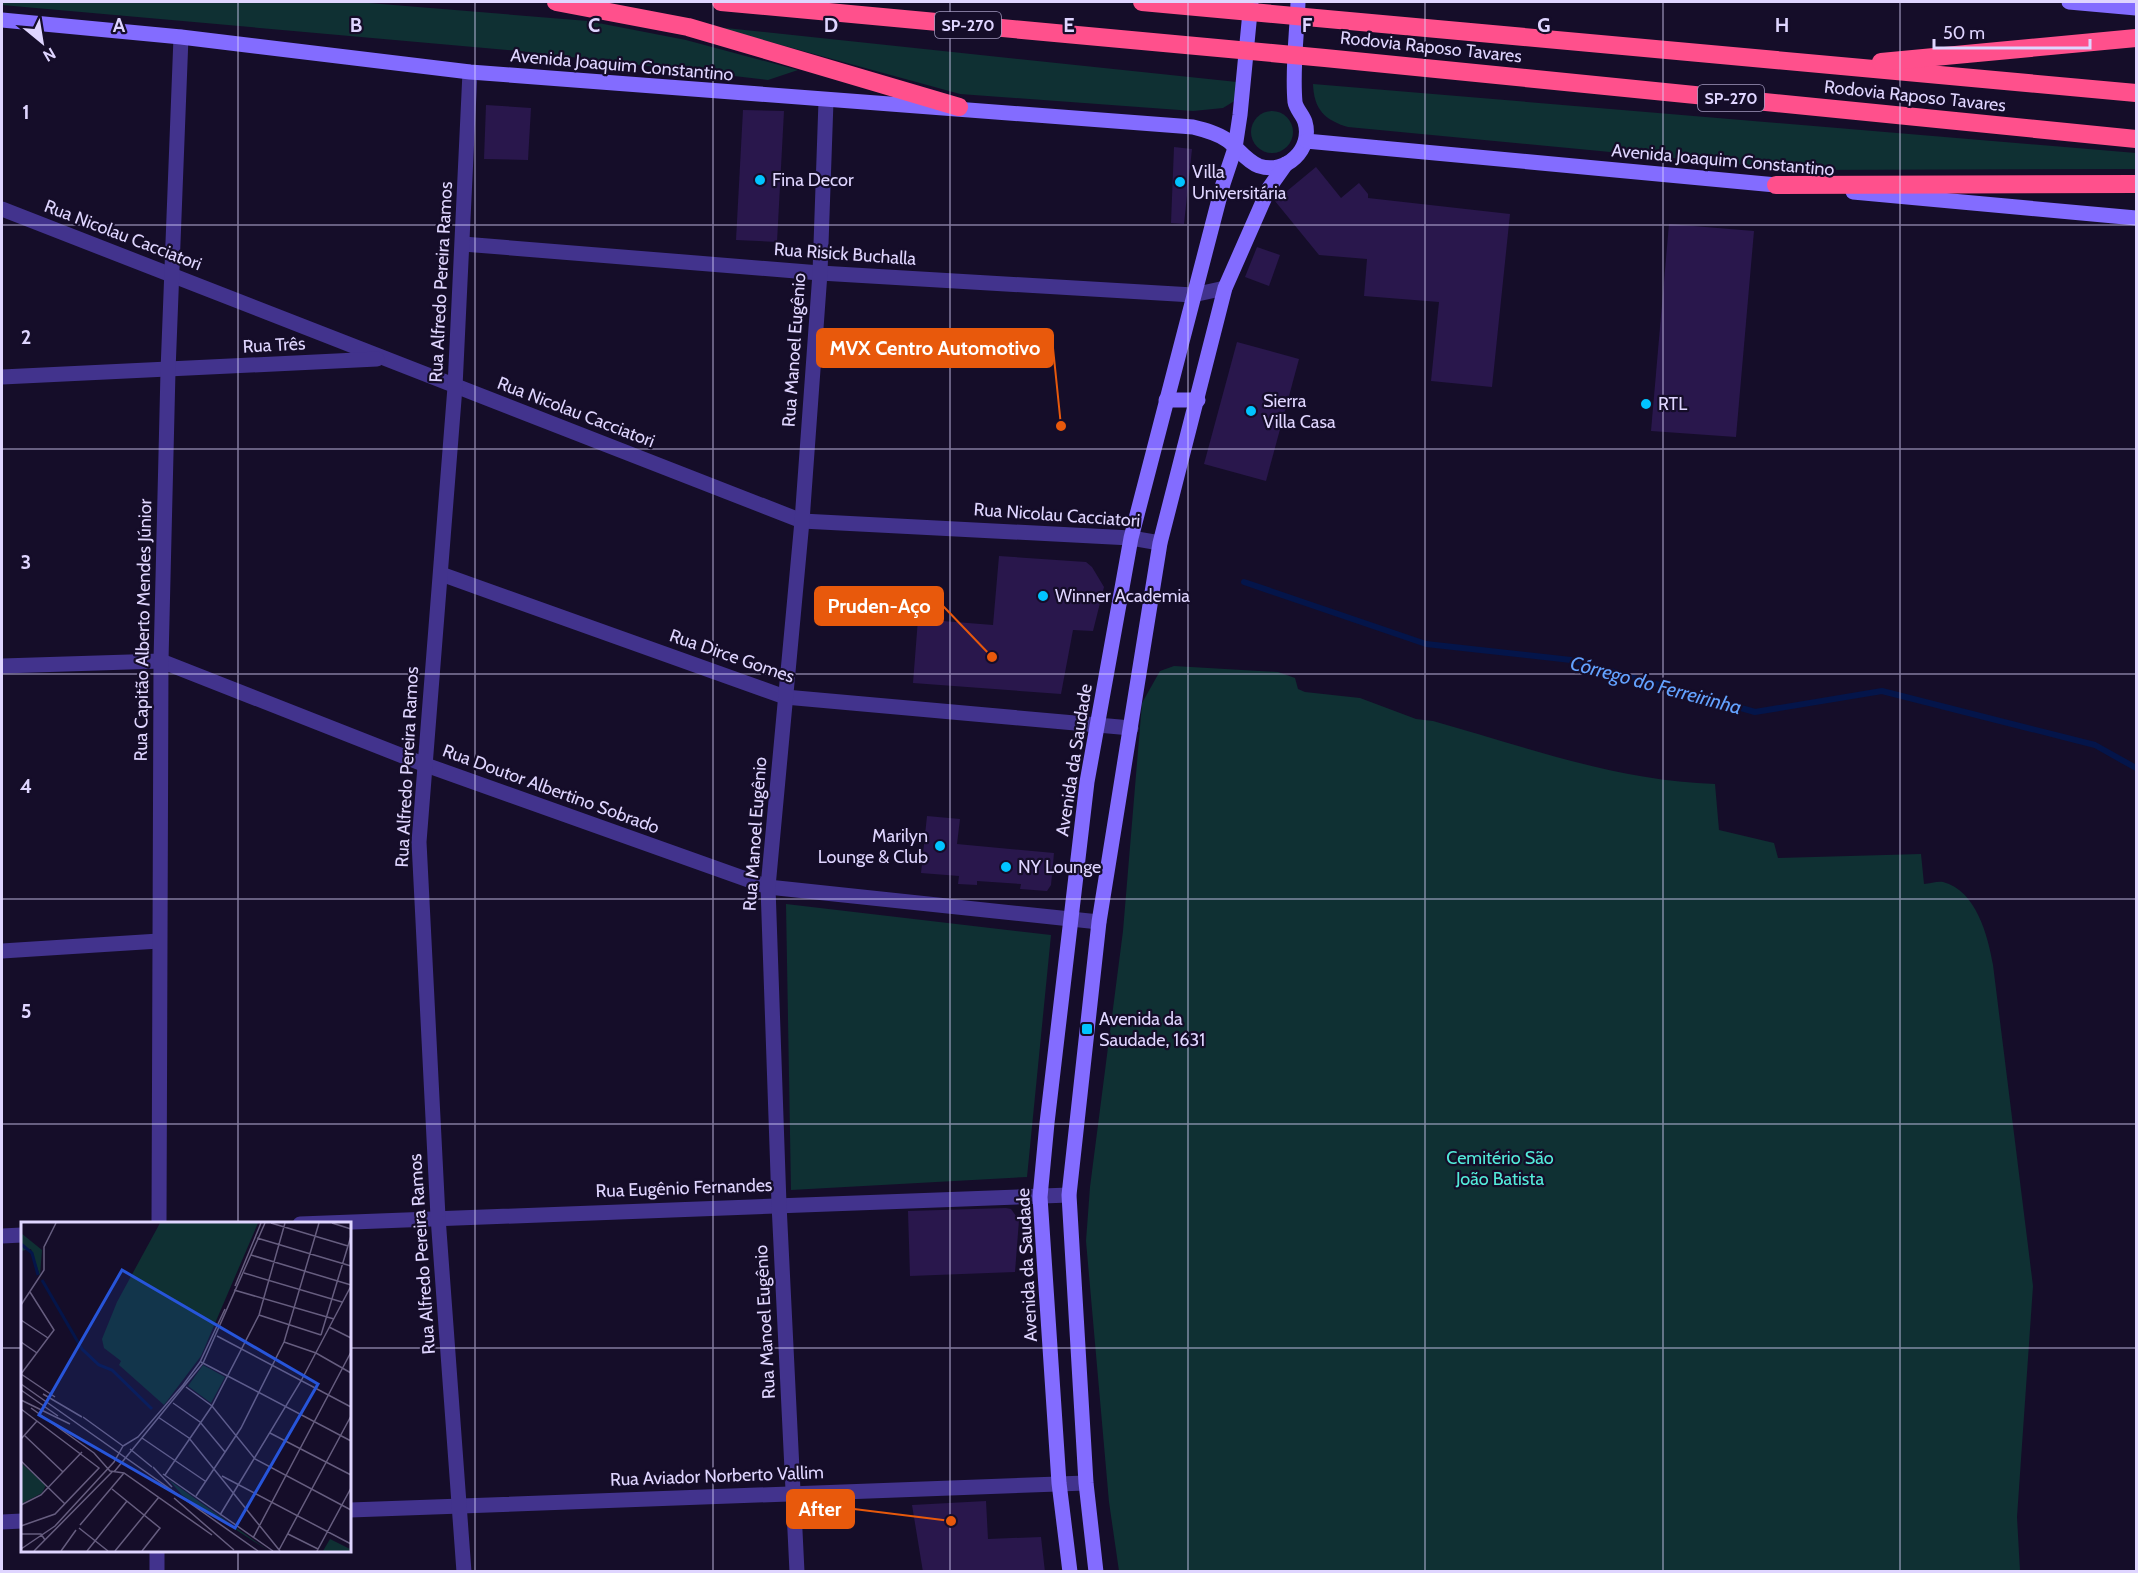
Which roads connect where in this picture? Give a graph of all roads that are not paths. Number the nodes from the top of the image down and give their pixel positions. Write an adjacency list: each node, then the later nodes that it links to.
1 (556, 2): 15 (highway)
2 (721, 2): 16 (highway, Rodovia Raposo Tavares / SP-270)
3 (1142, 2): 11 (highway, Rodovia Raposo Tavares / SP-270)
4 (1251, 2): 18 (street, Avenida da Saudade)
5 (1298, 2): 17 (street)
6 (2069, 2): 7 (street)
7 (2136, 8)
8 (2, 20): 9 (street, Avenida Joaquim Constantino)
9 (181, 37): 12 (street, Avenida Joaquim Constantino); 26 (street, Rua Capitão Alberto Mendes Júnior)
10 (2136, 38): 11 (highway)
11 (1840, 66): 13 (highway, Rodovia Raposo Tavares / SP-270)
12 (470, 72): 14 (street, Avenida Joaquim Constantino); 24 (street, Rua Alfredo Pereira Ramos)
13 (2136, 93)
14 (826, 101): 15 (street, Avenida Joaquim Constantino); 25 (street, Rua Manoel Eugênio)
15 (959, 107): 18 (street, Avenida Joaquim Constantino)
16 (2136, 139)
17 (1306, 141): 19 (street); 21 (street, Avenida Joaquim Constantino)
18 (1235, 148): 19 (street, Avenida Joaquim Constantino); 28 (street, Avenida da Saudade)
19 (1286, 164): 27 (street)
20 (2136, 184): 21 (highway)
21 (1776, 185): 23 (street, Avenida Joaquim Constantino)
22 (2, 209): 26 (street, Rua Nicolau Cacciatori)
23 (2136, 218)
24 (463, 244): 25 (street, Rua Risick Buchalla); 32 (street, Rua Alfredo Pereira Ramos)
25 (820, 273): 28 (street, Rua Risick Buchalla); 35 (street, Rua Manoel Eugênio)
26 (172, 275): 29 (street, Rua Nicolau Cacciatori); 30 (street, Rua Capitão Alberto Mendes Júnior)
27 (1225, 288): 28 (street, Rua Risick Buchalla); 34 (street)
28 (1193, 295): 33 (street, Avenida da Saudade)
29 (383, 358): 30 (street, Rua Três); 32 (street, Rua Nicolau Cacciatori)
30 (168, 371): 31 (street, Rua Três); 39 (street, Rua Capitão Alberto Mendes Júnior)
31 (2, 377)
32 (455, 387): 35 (street, Rua Nicolau Cacciatori); 38 (street, Rua Alfredo Pereira Ramos)
33 (1166, 400): 34 (street); 36 (street, Avenida da Saudade)
34 (1198, 400): 37 (street)
35 (802, 520): 36 (street, Rua Nicolau Cacciatori); 41 (street, Rua Manoel Eugênio)
36 (1131, 538): 37 (street, Rua Nicolau Cacciatori); 42 (street, Avenida da Saudade)
37 (1160, 543): 43 (street)
38 (441, 574): 41 (street, Rua Dirce Gomes); 44 (street, Rua Alfredo Pereira Ramos)
39 (161, 661): 40 (street, Rua Doutor Albertino Sobrado); 44 (street, Rua Doutor Albertino Sobrado); 48 (street, Rua Capitão Alberto Mendes Júnior)
40 (2, 666)
41 (785, 697): 42 (street, Rua Dirce Gomes); 45 (street, Rua Manoel Eugênio)
42 (1098, 726): 43 (street, Rua Dirce Gomes); 46 (street, Avenida da Saudade)
43 (1131, 728): 47 (street)
44 (423, 764): 45 (street, Rua Doutor Albertino Sobrado); 53 (street, Rua Alfredo Pereira Ramos)
45 (768, 887): 46 (street, Rua Doutor Albertino Sobrado); 52 (street, Rua Manoel Eugênio)
46 (1071, 919): 47 (street, Rua Doutor Albertino Sobrado); 51 (street, Avenida da Saudade)
47 (1099, 922): 50 (street)
48 (159, 941): 49 (street); 54 (street, Rua Capitão Alberto Mendes Júnior)
49 (2, 951)
50 (1069, 1194): 51 (street, Rua Eugênio Fernandes); 58 (street)
51 (1040, 1197): 52 (street, Rua Eugênio Fernandes); 59 (street, Avenida da Saudade)
52 (779, 1204): 53 (street, Rua Eugênio Fernandes); 60 (street, Rua Manoel Eugênio)
53 (438, 1217): 55 (street, Rua Eugênio Fernandes); 61 (street, Rua Alfredo Pereira Ramos)
54 (159, 1222)
55 (339, 1222)
56 (21, 1235): 57 (street)
57 (2, 1236)
58 (1086, 1482): 59 (street, Rua Aviador Norberto Vallim); 70 (street)
59 (1059, 1483): 60 (street, Rua Aviador Norberto Vallim); 69 (street, Avenida da Saudade)
60 (793, 1493): 61 (street, Rua Aviador Norberto Vallim); 68 (street, Rua Manoel Eugênio)
61 (460, 1506): 62 (street, Rua Aviador Norberto Vallim); 67 (street, Rua Alfredo Pereira Ramos)
62 (351, 1510)
63 (21, 1521): 64 (street)
64 (2, 1522)
65 (157, 1552): 66 (street)
66 (158, 1572)
67 (464, 1572)
68 (797, 1572)
69 (1070, 1572)
70 (1096, 1572)

